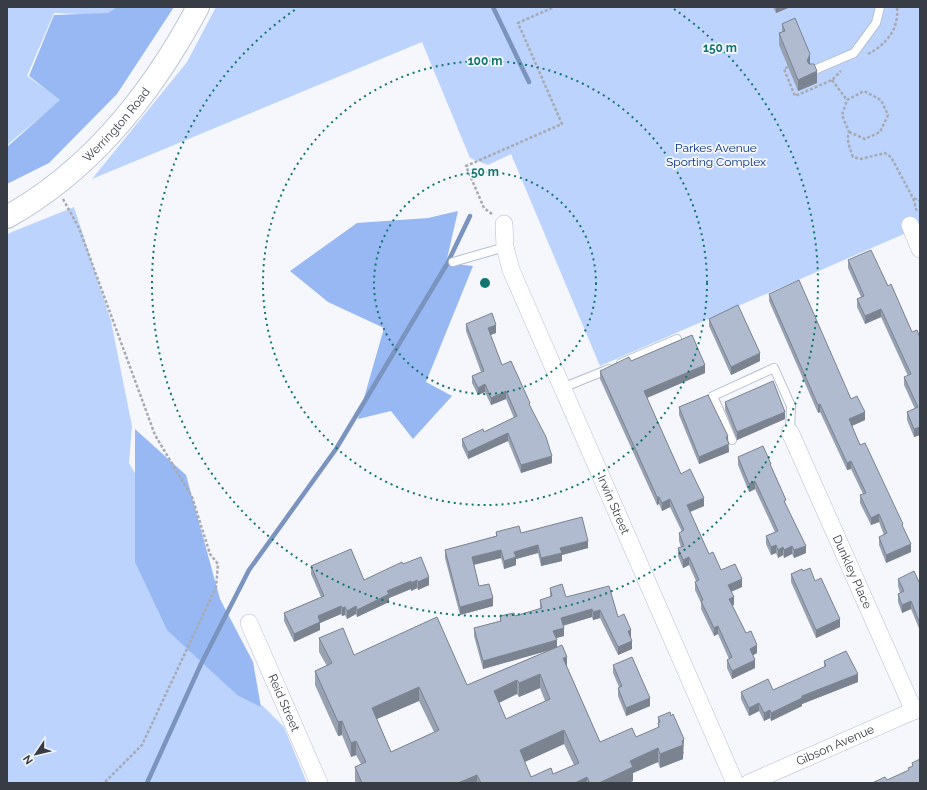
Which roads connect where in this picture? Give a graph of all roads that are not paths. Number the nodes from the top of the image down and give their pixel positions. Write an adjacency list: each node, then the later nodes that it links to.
1 (198, 7): 4 (main road, Werrington Road)
2 (880, 7): 3 (lane)
3 (812, 71)
4 (7, 217)
5 (914, 222): 8 (street)
6 (504, 224): 7 (street, Irwin Street)
7 (505, 247): 9 (lane); 11 (street, Irwin Street)
8 (920, 248)
9 (454, 262)
10 (677, 339): 11 (lane)
11 (562, 388): 17 (street, Irwin Street)
12 (790, 432): 13 (lane); 15 (street, Dunkley Place)
13 (732, 440)
14 (249, 623): 16 (street, Reid Street)
15 (917, 709): 18 (street, Gibson Avenue)
16 (319, 783)
17 (735, 783)
18 (749, 783)

